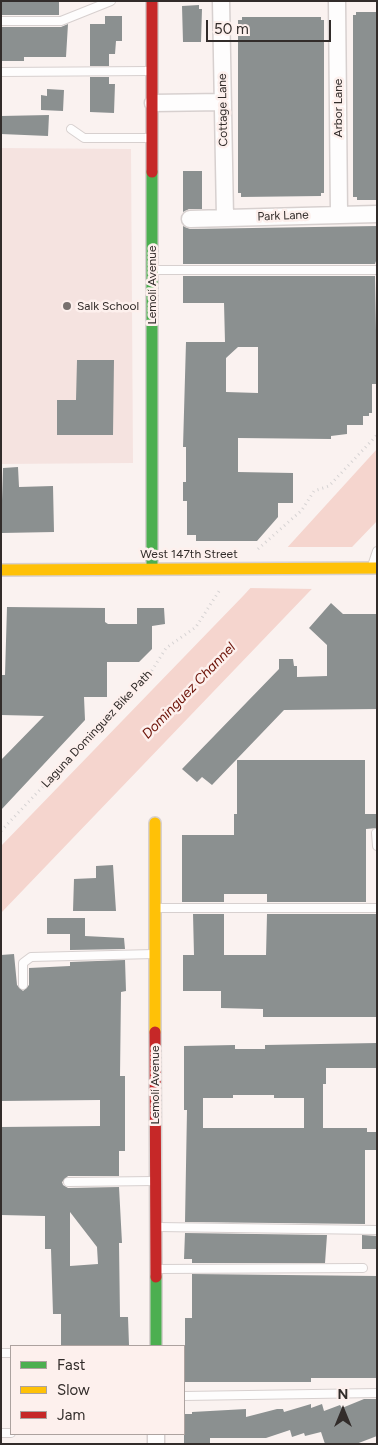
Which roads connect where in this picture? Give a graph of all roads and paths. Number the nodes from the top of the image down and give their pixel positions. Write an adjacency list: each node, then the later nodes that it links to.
1 (111, 1): 7 (lane)
2 (152, 1): 8 (street, Lemoli Avenue)
3 (221, 1): 10 (street, Cottage Lane)
4 (329, 1): 5 (street)
5 (337, 1): 6 (street); 15 (street, Arbor Lane)
6 (345, 1)
7 (1, 21)
8 (152, 71): 9 (lane); 11 (street, Lemoli Avenue)
9 (1, 72)
10 (223, 102): 11 (street); 16 (street, Cottage Lane)
11 (153, 103): 13 (street, Lemoli Avenue)
12 (71, 129): 13 (lane)
13 (153, 138): 18 (street, Lemoli Avenue)
14 (377, 214): 15 (street, Park Lane)
15 (339, 215): 16 (street, Park Lane)
16 (225, 218): 17 (street, Park Lane)
17 (190, 219)
18 (152, 270): 19 (lane); 22 (street, Lemoli Avenue)
19 (377, 270)
20 (377, 435): 23 (path, Laguna Dominguez Bike Path)
21 (377, 551): 24 (lane)
22 (152, 568): 23 (street, West 147th Street); 25 (street, West 147th Street)
23 (242, 568): 24 (street, West 147th Street); 27 (path, Laguna Dominguez Bike Path)
24 (374, 568)
25 (1, 570)
26 (155, 823): 30 (street, Lemoli Avenue)
27 (1, 831)
28 (376, 833): 29 (lane)
29 (377, 846)
30 (155, 908): 31 (lane); 32 (street, Lemoli Avenue)
31 (377, 908)
32 (156, 954): 33 (lane); 34 (street, Lemoli Avenue)
33 (23, 984)
34 (156, 1181): 35 (lane); 36 (street, Lemoli Avenue)
35 (68, 1182)
36 (156, 1227): 37 (lane); 39 (street, Lemoli Avenue)
37 (377, 1230)
38 (363, 1268): 39 (lane)
39 (156, 1269): 40 (street, Lemoli Avenue)
40 (156, 1345)
41 (377, 1393): 42 (lane)
42 (185, 1396)

